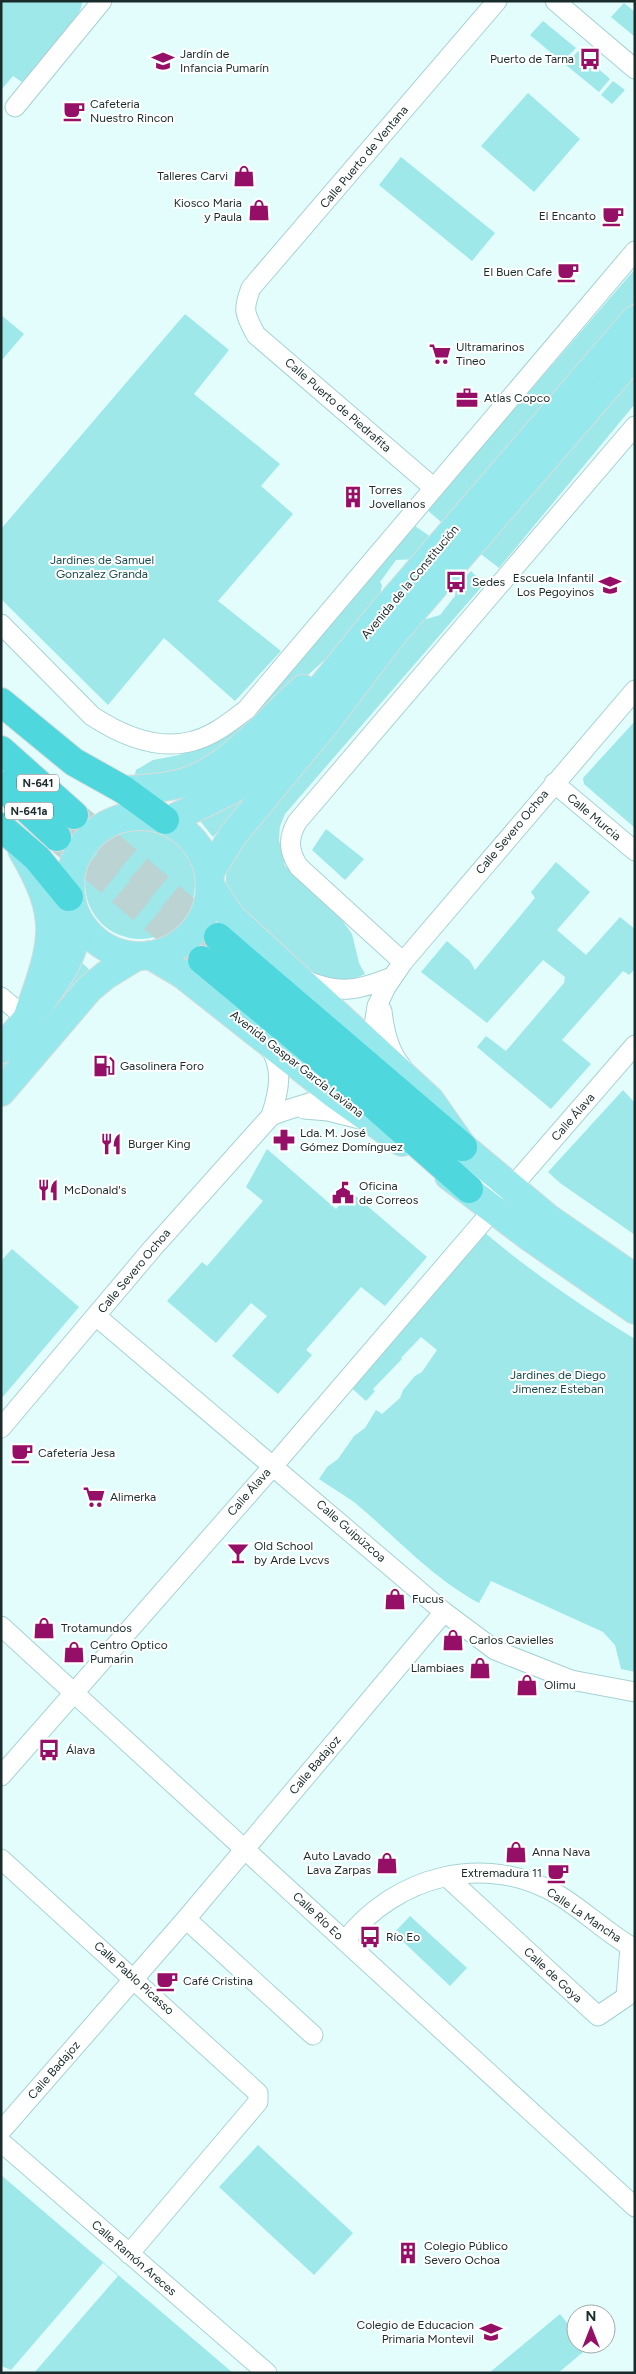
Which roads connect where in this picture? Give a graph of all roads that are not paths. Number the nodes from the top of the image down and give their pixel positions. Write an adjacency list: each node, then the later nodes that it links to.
1 (102, 1): 5 (street)
2 (497, 1): 7 (street, Calle Puerto de Ventana)
3 (555, 1): 4 (street)
4 (635, 69)
5 (15, 106)
6 (635, 251): 11 (street)
7 (247, 318): 11 (street, Calle Puerto de Piedrafita)
8 (635, 320): 12 (main road, Avenida de la Constitución)
9 (635, 354): 25 (main road, Avenida de la Constitución)
10 (635, 427): 30 (street)
11 (434, 488): 13 (street)
12 (377, 619): 19 (main road); 21 (main road, Avenida de la Constitución)
13 (1, 624)
14 (635, 690): 17 (street, Calle Severo Ochoa)
15 (1, 702): 19 (highway)
16 (1, 750): 20 (highway, N-641)
17 (554, 783): 24 (street, Calle Murcia); 30 (street, Calle Severo Ochoa)
18 (1, 785): 23 (highway, N-641a)
19 (124, 790): 21 (highway)
20 (74, 815)
21 (167, 821): 25 (main road); 26 (main road)
22 (8, 833): 26 (highway); 34 (main road)
23 (57, 837)
24 (635, 851)
25 (210, 880): 28 (main road); 31 (main road, Avenida Gaspar García Laviana)
26 (73, 908): 28 (main road); 34 (main road)
27 (218, 938): 38 (highway, Avenida Gaspar García Laviana)
28 (144, 956): 35 (main road, Avenida Gaspar García Laviana); 39 (main road)
29 (202, 960): 38 (highway, Avenida Gaspar García Laviana)
30 (398, 969): 31 (street); 32 (street, Calle Severo Ochoa)
31 (297, 977): 38 (main road, Avenida Gaspar García Laviana)
32 (381, 997): 38 (street, Calle Severo Ochoa); 40 (street)
33 (1, 998): 34 (street)
34 (27, 1019): 37 (main road)
35 (264, 1039): 38 (main road, Avenida Gaspar García Laviana); 42 (street, Calle Severo Ochoa)
36 (635, 1045): 46 (street, Calle Álava)
37 (1, 1049)
38 (354, 1071): 40 (main road, Avenida Gaspar García Laviana); 41 (street, Calle Severo Ochoa); 43 (main road, Avenida Gaspar García Laviana); 44 (highway, Avenida Gaspar García Laviana); 45 (highway, Avenida Gaspar García Laviana)
39 (1, 1092)
40 (430, 1100): 45 (main road, Avenida Gaspar García Laviana)
41 (290, 1107): 42 (street, Calle Severo Ochoa); 43 (street)
42 (271, 1116): 50 (street, Calle Severo Ochoa)
43 (377, 1125): 47 (main road, Avenida Gaspar García Laviana)
44 (406, 1134): 46 (street, Avenida Gaspar García Laviana); 47 (highway, Avenida Gaspar García Laviana)
45 (463, 1147): 46 (main road, Avenida Gaspar García Laviana)
46 (511, 1188): 48 (main road, Avenida Gaspar García Laviana)
47 (478, 1197): 49 (main road, Avenida Gaspar García Laviana); 52 (street, Calle Álava)
48 (635, 1278)
49 (635, 1310)
50 (96, 1316): 51 (street, Calle Severo Ochoa); 52 (street, Calle Guipúzcoa)
51 (1, 1428)
52 (274, 1465): 53 (street, Calle Guipúzcoa); 56 (street, Calle Álava)
53 (444, 1612): 55 (street, Calle Guipúzcoa); 58 (street, Calle Badajoz)
54 (1, 1626): 56 (street, Calle Río Eo)
55 (635, 1692)
56 (73, 1693): 57 (street, Calle Álava); 58 (street, Calle Río Eo)
57 (1, 1776)
58 (245, 1849): 61 (street, Calle Badajoz); 62 (street, Calle Río Eo)
59 (1, 1859): 64 (street, Calle Pablo Picasso)
60 (447, 1877): 62 (street, Calle La Mancha); 63 (street, Calle La Mancha); 63 (street, Calle de Goya)
61 (186, 1919): 64 (street, Calle Badajoz); 65 (street)
62 (345, 1941): 68 (street, Calle Río Eo)
63 (632, 1947)
64 (134, 1978): 66 (street, Calle Badajoz); 69 (street, Calle Pablo Picasso)
65 (313, 2035)
66 (1, 2131)
67 (1, 2142): 69 (street, Calle Ramón Areces)
68 (635, 2207)
69 (129, 2254): 70 (street, Calle Ramón Areces)
70 (267, 2373)

